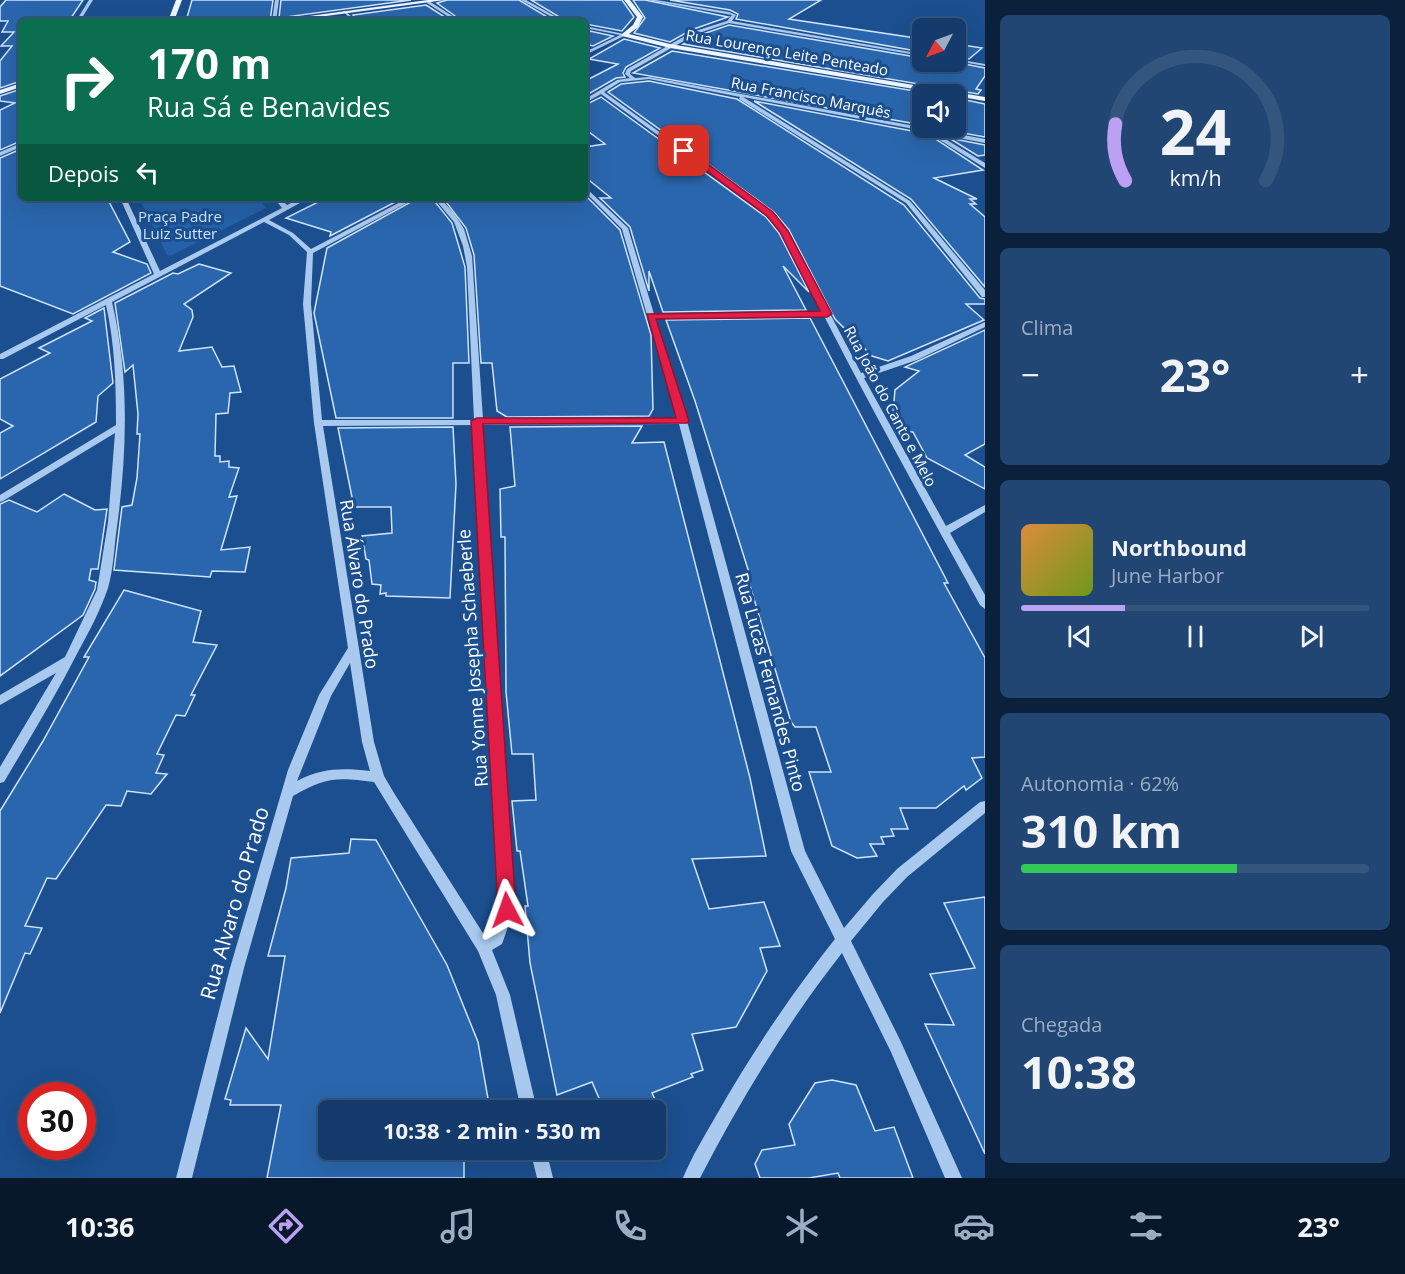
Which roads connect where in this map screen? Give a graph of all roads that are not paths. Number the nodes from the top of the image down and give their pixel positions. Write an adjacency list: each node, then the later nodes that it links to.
1 (91, 0): 12 (street)
2 (180, 0): 13 (main road)
3 (277, 0): 14 (street)
4 (442, 0): 9 (main road)
5 (523, 0): 18 (street)
6 (627, 0): 21 (main road)
7 (649, 0): 10 (street)
8 (698, 0): 10 (street)
9 (428, 2): 11 (main road); 17 (street)
10 (683, 5): 19 (street)
11 (344, 12): 15 (main road); 16 (street)
12 (80, 18)
13 (172, 18)
14 (275, 18)
15 (298, 18)
16 (351, 18)
17 (453, 18)
18 (556, 18)
19 (729, 22): 22 (street); 24 (street)
20 (588, 28): 21 (street, Rua Lourenço Leite Penteado)
21 (624, 35): 22 (main road, Rua Lourenço Leite Penteado); 23 (street)
22 (670, 46): 27 (street); 32 (main road, Rua Lourenço Leite Penteado)
23 (588, 53)
24 (912, 53)
25 (966, 62): 26 (street)
26 (985, 65)
27 (633, 78): 30 (street); 31 (street, Rua Francisco Marquês)
28 (18, 86): 29 (main road)
29 (0, 92)
30 (601, 92): 33 (street); 53 (street, Rua João do Canto e Melo)
31 (736, 95): 34 (street, Rua Francisco Marquês); 51 (street)
32 (985, 98)
33 (588, 99)
34 (912, 128)
35 (940, 138): 40 (street)
36 (966, 138): 37 (street, Rua Francisco Marquês)
37 (985, 141)
38 (18, 146): 39 (street)
39 (0, 154)
40 (985, 166)
41 (588, 192): 54 (street, Rua Lucas Fernandes Pinto)
42 (124, 201): 50 (street)
43 (280, 201): 47 (street)
44 (300, 201): 47 (street)
45 (407, 201): 49 (street)
46 (440, 201): 58 (street, Rua Yonne Josepha Schaeberle)
47 (286, 208): 48 (street)
48 (264, 220): 49 (street); 50 (street)
49 (310, 252): 60 (street, Rua Álvaro do Prado)
50 (158, 274): 52 (street)
51 (985, 295)
52 (108, 300): 56 (street); 61 (street)
53 (827, 314): 54 (street); 57 (street, Rua João do Canto e Melo)
54 (650, 316): 59 (street, Rua Lucas Fernandes Pinto)
55 (985, 324): 57 (street)
56 (0, 355)
57 (859, 377): 64 (street, Rua João do Canto e Melo)
58 (477, 421): 59 (street); 60 (street); 74 (street, Rua Yonne Josepha Schaeberle)
59 (683, 421): 73 (street, Rua Lucas Fernandes Pinto)
60 (318, 423): 66 (street, Rua Álvaro do Prado)
61 (120, 426): 62 (street); 67 (street)
62 (0, 499)
63 (985, 508): 64 (street)
64 (944, 532): 65 (street, Rua João do Canto e Melo)
65 (985, 605)
66 (353, 649): 69 (street, Rua Álvaro do Prado); 71 (street, Rua Alvaro do Prado)
67 (69, 660): 68 (street); 70 (street)
68 (0, 701)
69 (378, 777): 71 (street); 74 (street, Rua Álvaro do Prado)
70 (0, 778)
71 (287, 793): 77 (street, Rua Alvaro do Prado)
72 (985, 806): 73 (street)
73 (842, 944): 79 (street); 80 (street, Rua Lucas Fernandes Pinto)
74 (484, 947): 75 (street)
75 (527, 1100)
76 (541, 1160): 78 (street)
77 (184, 1178)
78 (545, 1178)
79 (691, 1178)
80 (954, 1178)

